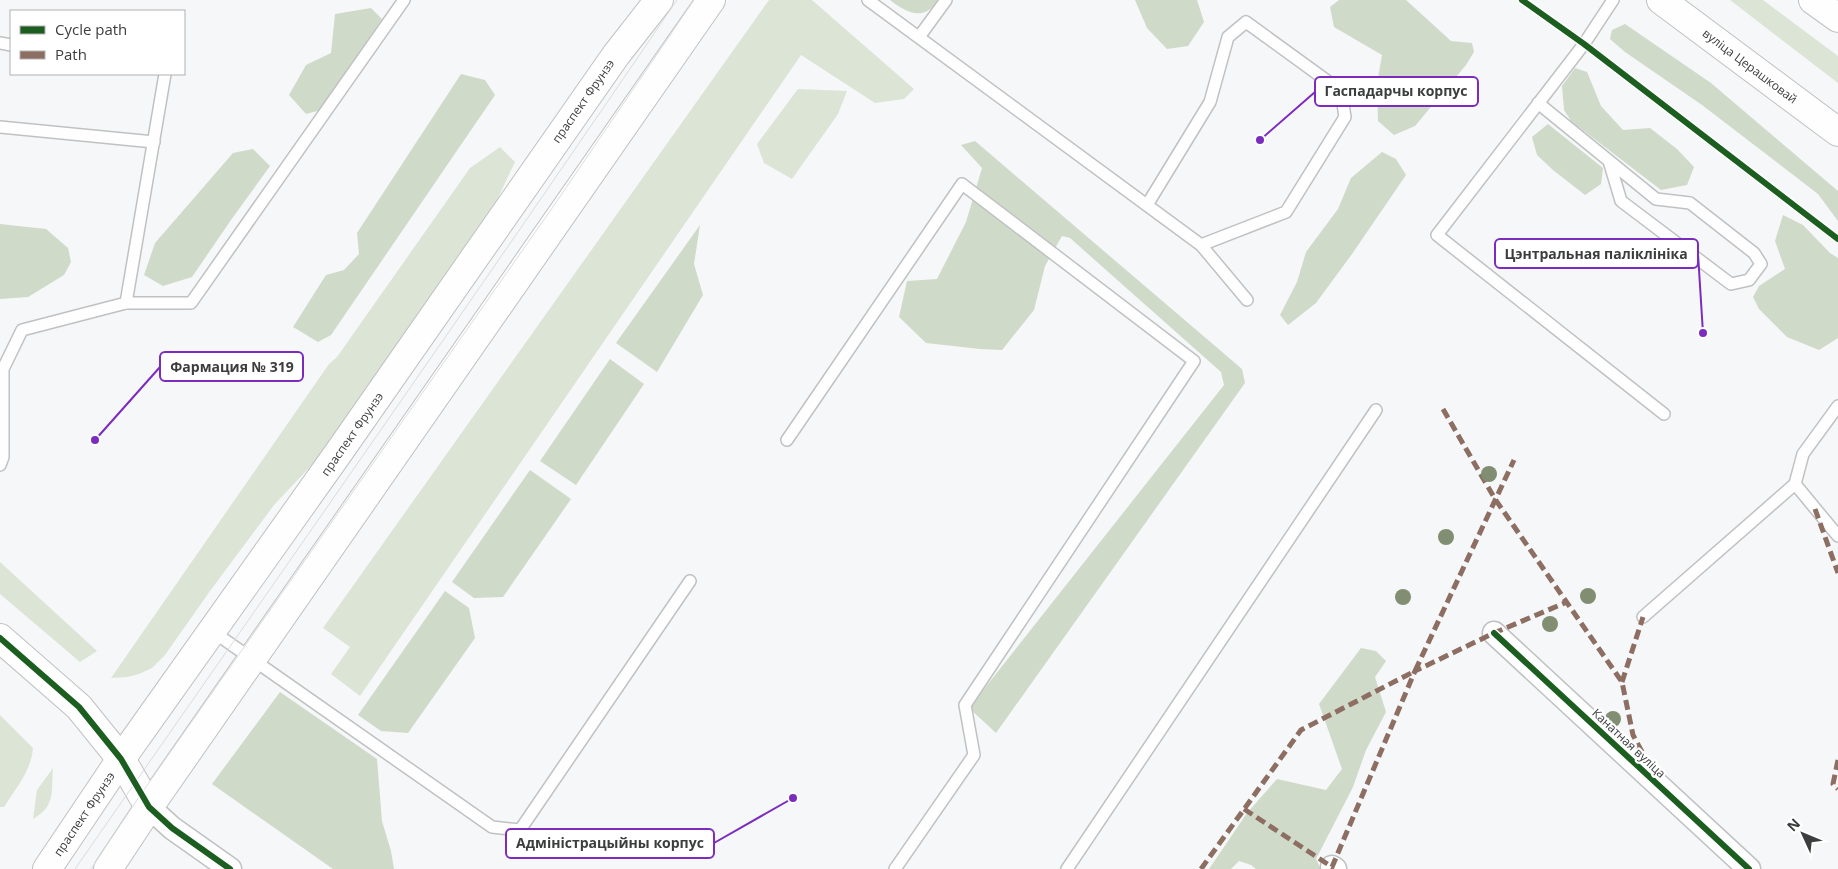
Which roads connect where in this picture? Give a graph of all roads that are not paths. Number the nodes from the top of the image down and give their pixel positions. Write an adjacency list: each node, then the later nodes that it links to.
1 (404, 0): 20 (lane)
2 (658, 0): 31 (main road, праспект Фрунзэ)
3 (711, 0): 34 (main road)
4 (868, 0): 10 (lane)
5 (946, 0): 10 (lane)
6 (1613, 0): 12 (lane)
7 (1661, 0): 14 (main road, вуліца Церашковай)
8 (1813, 0): 9 (main road)
9 (1838, 18)
10 (919, 37): 17 (lane)
11 (165, 75): 15 (lane)
12 (1538, 103): 16 (lane); 24 (lane)
13 (0, 127): 15 (lane)
14 (1838, 132)
15 (154, 142): 20 (lane)
16 (1609, 161): 16 (lane)
17 (1147, 205): 18 (lane); 18 (lane)
18 (1201, 245): 19 (lane)
19 (1247, 300)
20 (126, 303): 21 (lane)
21 (2, 368): 26 (lane)
22 (1838, 406): 27 (lane)
23 (1376, 410): 41 (lane)
24 (1664, 414)
25 (787, 440): 40 (lane)
26 (0, 465)
27 (1795, 484): 28 (lane); 30 (lane)
28 (1838, 536)
29 (690, 581): 34 (lane)
30 (1643, 617)
31 (212, 631): 34 (lane); 35 (main road, праспект Фрунзэ)
32 (1494, 632): 42 (street, Канатная вуліца)
33 (0, 638): 35 (main road)
34 (252, 659): 36 (main road)
35 (121, 759): 36 (main road); 37 (main road, праспект Фрунзэ)
36 (149, 807): 38 (main road); 39 (street)
37 (47, 869)
38 (108, 869)
39 (230, 869)
40 (895, 869)
41 (1067, 869)
42 (1749, 869)

